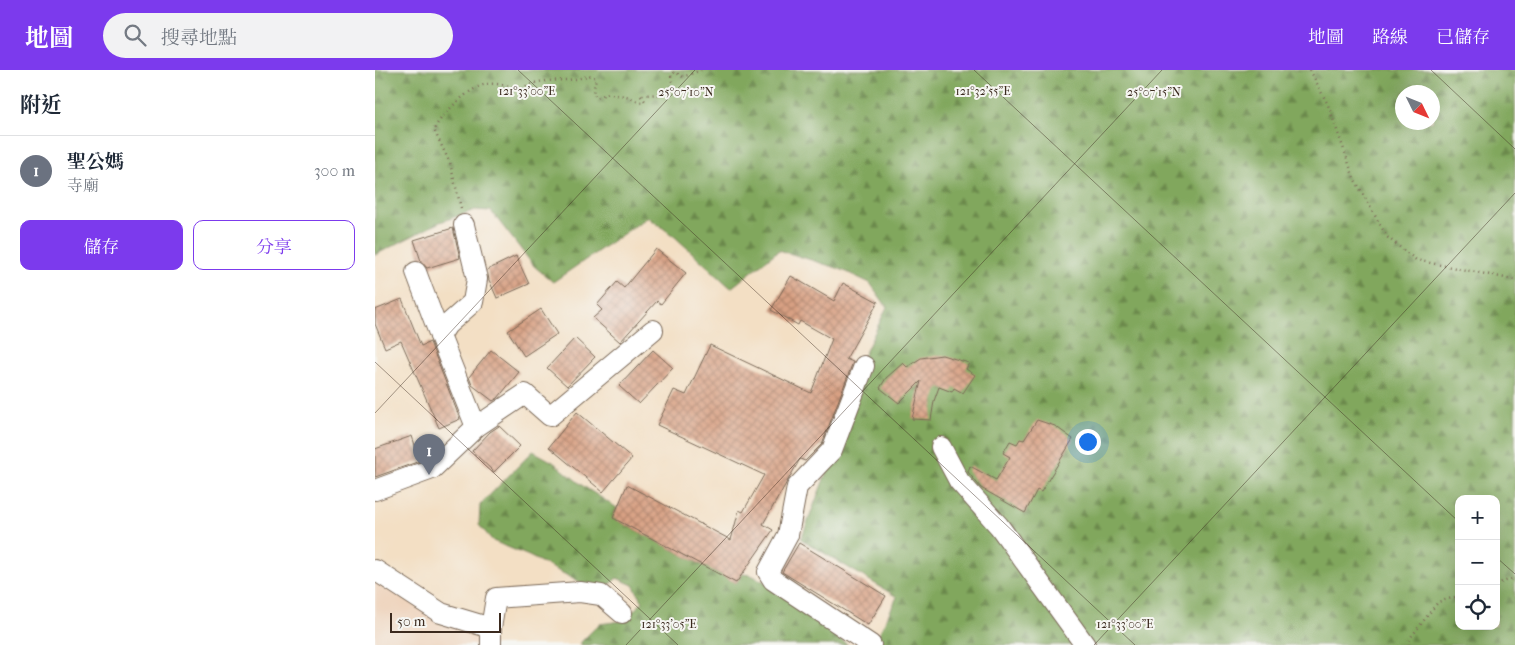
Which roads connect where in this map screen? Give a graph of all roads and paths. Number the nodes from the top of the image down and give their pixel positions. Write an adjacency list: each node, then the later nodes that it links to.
1 (701, 70): 3 (path)
2 (1310, 70): 5 (path)
3 (464, 225): 7 (lane)
4 (416, 272): 7 (lane)
5 (1515, 280)
6 (653, 330): 9 (lane)
7 (440, 336): 9 (lane)
8 (864, 366): 18 (lane)
9 (476, 427): 11 (lane)
10 (941, 447): 19 (lane)
11 (375, 490)
12 (375, 570): 17 (lane)
13 (1515, 578): 14 (path)
14 (1500, 583)
15 (1455, 597): 20 (path)
16 (622, 613): 17 (lane)
17 (491, 637)
18 (871, 645)
19 (1085, 645)
20 (1409, 645)

